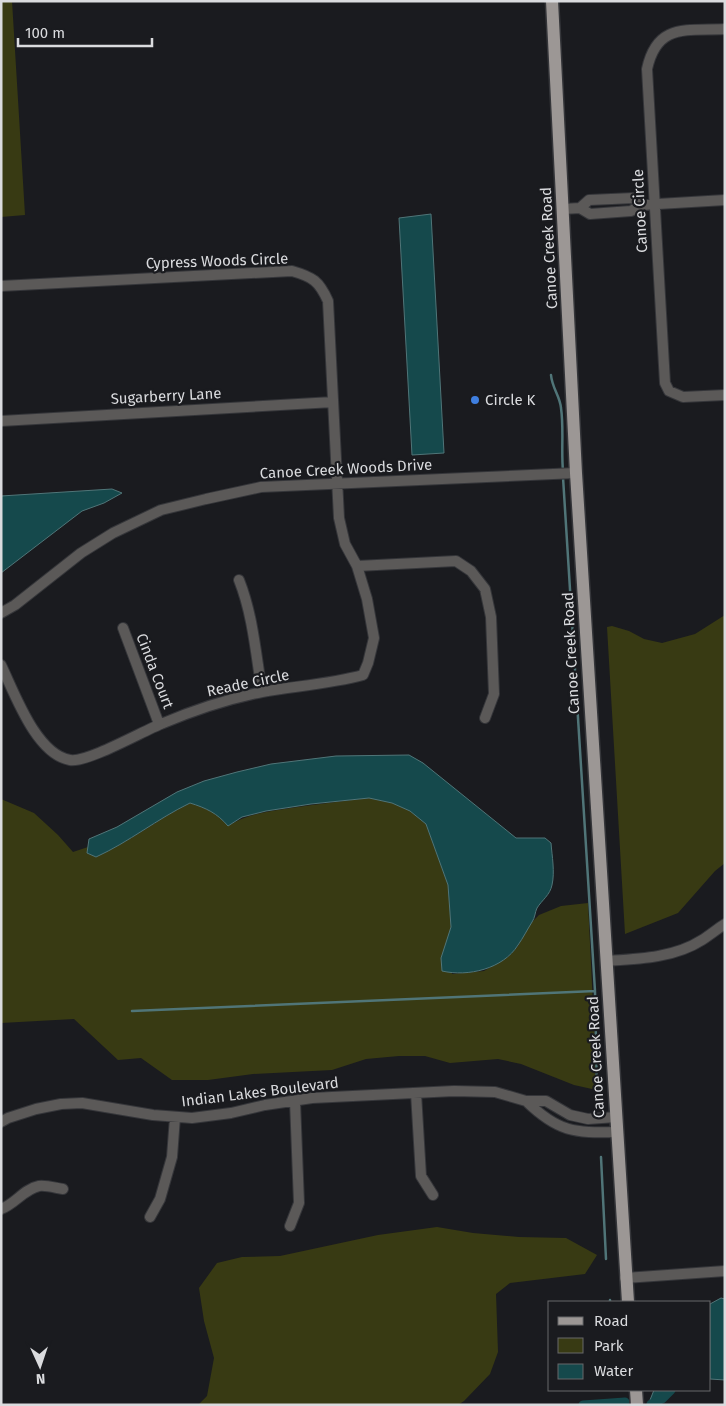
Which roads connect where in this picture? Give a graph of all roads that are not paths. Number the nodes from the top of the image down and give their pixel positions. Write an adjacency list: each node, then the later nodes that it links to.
1 (552, 1): 5 (main road, Canoe Creek Road)
2 (725, 29): 4 (street, Canoe Circle)
3 (725, 200): 4 (street)
4 (655, 204): 5 (street); 7 (street, Canoe Circle)
5 (564, 209): 10 (main road, Canoe Creek Road)
6 (1, 286): 8 (street, Cypress Woods Circle)
7 (725, 395)
8 (334, 402): 9 (street, Sugarberry Lane); 11 (street, Cypress Woods Circle)
9 (1, 421)
10 (576, 473): 11 (street, Canoe Creek Woods Drive); 21 (main road, Canoe Creek Road)
11 (336, 483): 12 (street, Reade Circle); 14 (street, Canoe Creek Woods Drive)
12 (357, 566): 17 (street, Reade Circle); 18 (street)
13 (239, 580): 17 (street)
14 (1, 613)
15 (123, 628): 19 (street, Cinda Court)
16 (1, 665): 19 (street, Reade Circle)
17 (262, 692): 19 (street, Reade Circle)
18 (485, 718)
19 (159, 724)
20 (725, 924): 21 (street)
21 (606, 961): 26 (main road, Canoe Creek Road)
22 (416, 1093): 23 (street, Indian Lakes Boulevard); 24 (street, Indian Lakes Boulevard); 30 (street)
23 (295, 1101): 25 (street, Indian Lakes Boulevard); 33 (street)
24 (526, 1101): 26 (street, Indian Lakes Boulevard); 28 (street, Indian Lakes Boulevard)
25 (175, 1117): 27 (street, Indian Lakes Boulevard); 32 (street)
26 (616, 1117): 28 (main road, Canoe Creek Road)
27 (1, 1122)
28 (616, 1132): 35 (main road, Canoe Creek Road)
29 (63, 1189): 31 (street)
30 (433, 1195)
31 (1, 1209)
32 (150, 1217)
33 (290, 1226)
34 (725, 1271): 35 (street)
35 (625, 1278): 36 (main road, Canoe Creek Road)
36 (628, 1301)
37 (636, 1391): 38 (main road)
38 (637, 1405)

